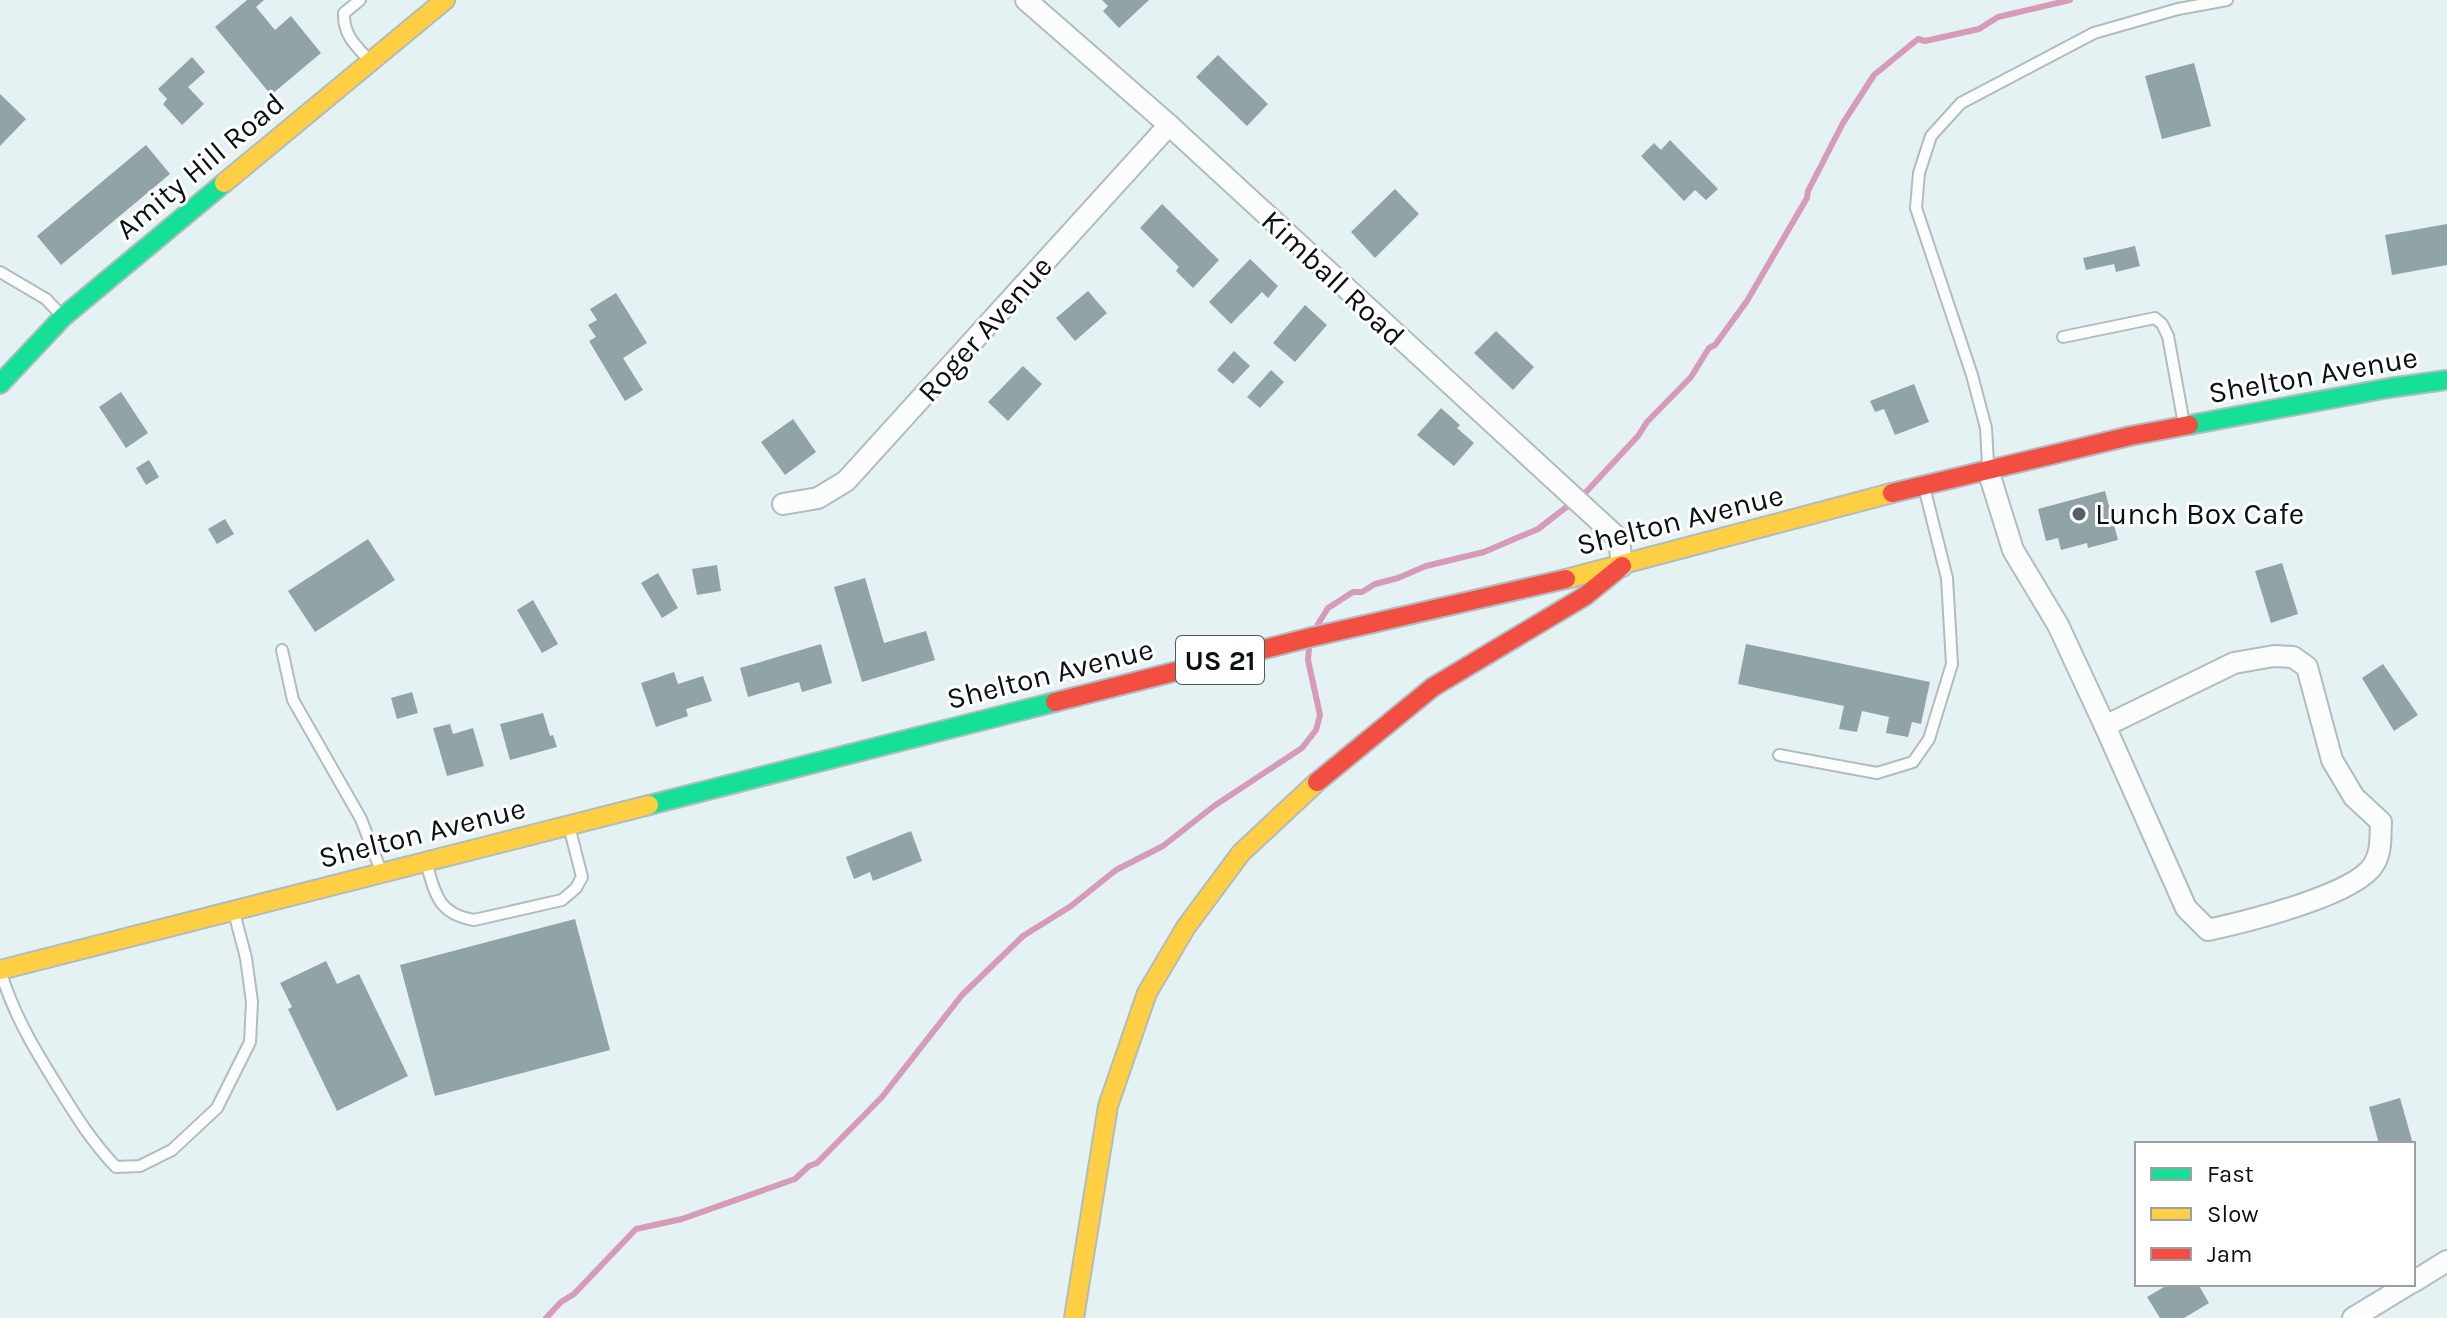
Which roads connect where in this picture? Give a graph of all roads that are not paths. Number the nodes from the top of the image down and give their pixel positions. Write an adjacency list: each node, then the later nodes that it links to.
1 (360, 0): 5 (lane)
2 (445, 0): 5 (main road, Amity Hill Road)
3 (1026, 0): 6 (street, Kimball Road)
4 (2227, 0): 13 (lane)
5 (370, 62): 8 (main road, Amity Hill Road)
6 (1169, 125): 15 (street, Roger Avenue); 16 (street, Kimball Road)
7 (0, 272): 8 (lane)
8 (63, 317): 11 (main road, Amity Hill Road)
9 (2063, 337): 12 (lane)
10 (2447, 380): 12 (main road, Shelton Avenue / US 21)
11 (0, 384)
12 (2184, 426): 13 (main road, Shelton Avenue / US 21)
13 (1988, 470): 14 (main road, Shelton Avenue / US 21); 18 (street)
14 (1924, 485): 16 (main road, Shelton Avenue / US 21); 19 (lane)
15 (783, 504)
16 (1622, 566): 20 (main road, Shelton Avenue / US 21); 28 (main road)
17 (282, 650): 22 (lane)
18 (2105, 726): 18 (street)
19 (1779, 755)
20 (568, 825): 21 (main road, Shelton Avenue / US 21); 21 (lane)
21 (426, 861): 22 (main road, Shelton Avenue / US 21)
22 (381, 873): 23 (main road, Shelton Avenue / US 21)
23 (234, 910): 24 (main road, Shelton Avenue / US 21); 24 (lane)
24 (0, 970)
25 (2447, 1261): 26 (street)
26 (2415, 1281)
27 (2406, 1286): 29 (street)
28 (1074, 1318)
29 (2353, 1318)

